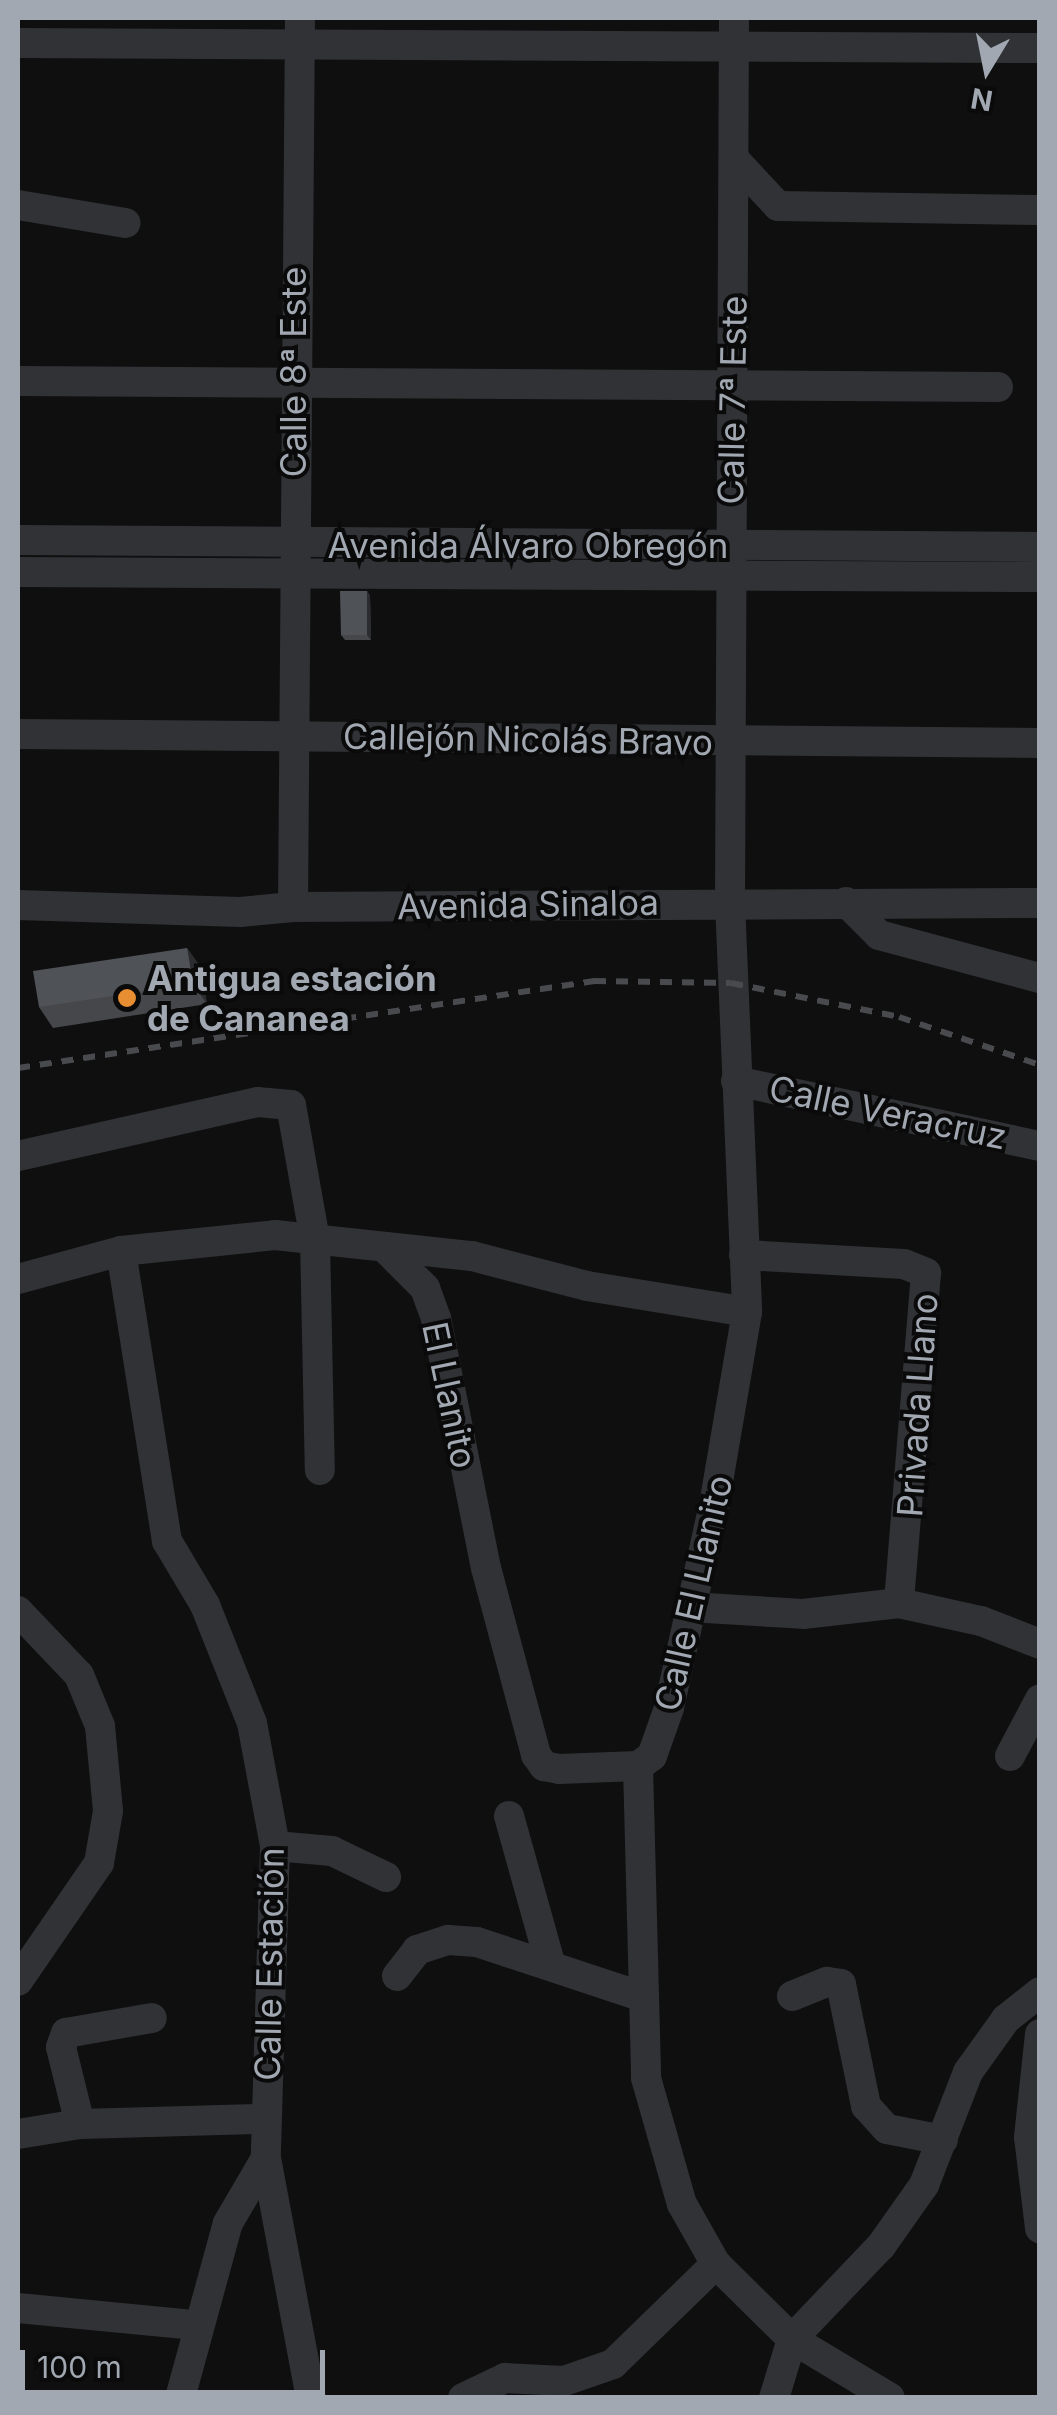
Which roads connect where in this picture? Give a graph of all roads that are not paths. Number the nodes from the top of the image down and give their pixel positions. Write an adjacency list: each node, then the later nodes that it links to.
1 (300, 30): 2 (street); 3 (street); 13 (street, Calle 8ª Este)
2 (734, 31): 4 (street); 5 (street, Calle 7ª Este)
3 (18, 43)
4 (1040, 48)
5 (734, 158): 7 (street); 10 (street, Calle 7ª Este)
6 (18, 206): 9 (street)
7 (778, 206): 8 (street); 10 (street)
8 (1040, 210)
9 (126, 223)
10 (733, 251): 12 (street, Calle 7ª Este)
11 (18, 381): 13 (street)
12 (736, 382): 13 (street); 14 (street); 17 (street, Calle 7ª Este)
13 (293, 385): 18 (street, Calle 8ª Este)
14 (998, 387)
15 (18, 540): 18 (street, Avenida Álvaro Obregón)
16 (1040, 546): 19 (street, Avenida Álvaro Obregón)
17 (730, 558): 18 (street, Avenida Álvaro Obregón); 19 (street, Avenida Álvaro Obregón); 23 (street, Calle 7ª Este)
18 (295, 561): 20 (street, Avenida Álvaro Obregón); 22 (street, Calle 8ª Este)
19 (1020, 567)
20 (18, 572)
21 (18, 734): 22 (street, Callejón Nicolás Bravo)
22 (295, 735): 23 (street, Callejón Nicolás Bravo); 29 (street, Calle 8ª Este)
23 (732, 742): 24 (street, Callejón Nicolás Bravo); 25 (street, Calle 7ª Este)
24 (1040, 743)
25 (730, 902): 26 (street, Avenida Sinaloa); 29 (street, Avenida Sinaloa); 31 (street, Calle El Llanito)
26 (846, 902): 27 (street, Avenida Sinaloa); 30 (street)
27 (1040, 903)
28 (18, 905): 29 (street, Avenida Sinaloa)
29 (294, 906)
30 (1040, 978)
31 (736, 1080): 32 (street, Calle Veracruz); 37 (street, Calle El Llanito)
32 (1040, 1146)
33 (18, 1156): 34 (street)
34 (315, 1240): 35 (street); 36 (street); 40 (street)
35 (386, 1249): 39 (street); 47 (street, El Llanito)
36 (121, 1252): 38 (street); 49 (street, Calle Estación)
37 (744, 1255): 39 (street, Calle El Llanito); 41 (street, Privada Llano)
38 (18, 1279)
39 (748, 1312): 42 (street, Calle El Llanito)
40 (320, 1470)
41 (898, 1603): 42 (street); 44 (street)
42 (690, 1607): 47 (street, Calle El Llanito)
43 (18, 1611): 53 (street)
44 (1040, 1644)
45 (1040, 1699): 46 (street)
46 (1010, 1756)
47 (638, 1766): 56 (street)
48 (509, 1816): 51 (street)
49 (275, 1846): 50 (street); 59 (street, Calle Estación)
50 (386, 1876)
51 (550, 1963): 52 (street); 56 (street)
52 (398, 1976)
53 (18, 1981)
54 (1040, 1992): 62 (street)
55 (792, 1996): 62 (street)
56 (642, 1997): 65 (street)
57 (152, 2018): 60 (street)
58 (1040, 2034): 64 (street)
59 (264, 2119): 60 (street); 63 (street, Calle Estación)
60 (80, 2124): 61 (street)
61 (18, 2134)
62 (943, 2140): 68 (street)
63 (266, 2158): 67 (street); 71 (street, Calle Estación)
64 (1040, 2228)
65 (716, 2264): 68 (street); 72 (street)
66 (18, 2308): 67 (street)
67 (195, 2325): 70 (street)
68 (792, 2339): 69 (street); 73 (street)
69 (887, 2396)
70 (180, 2398)
71 (311, 2398)
72 (464, 2398)
73 (774, 2398)

